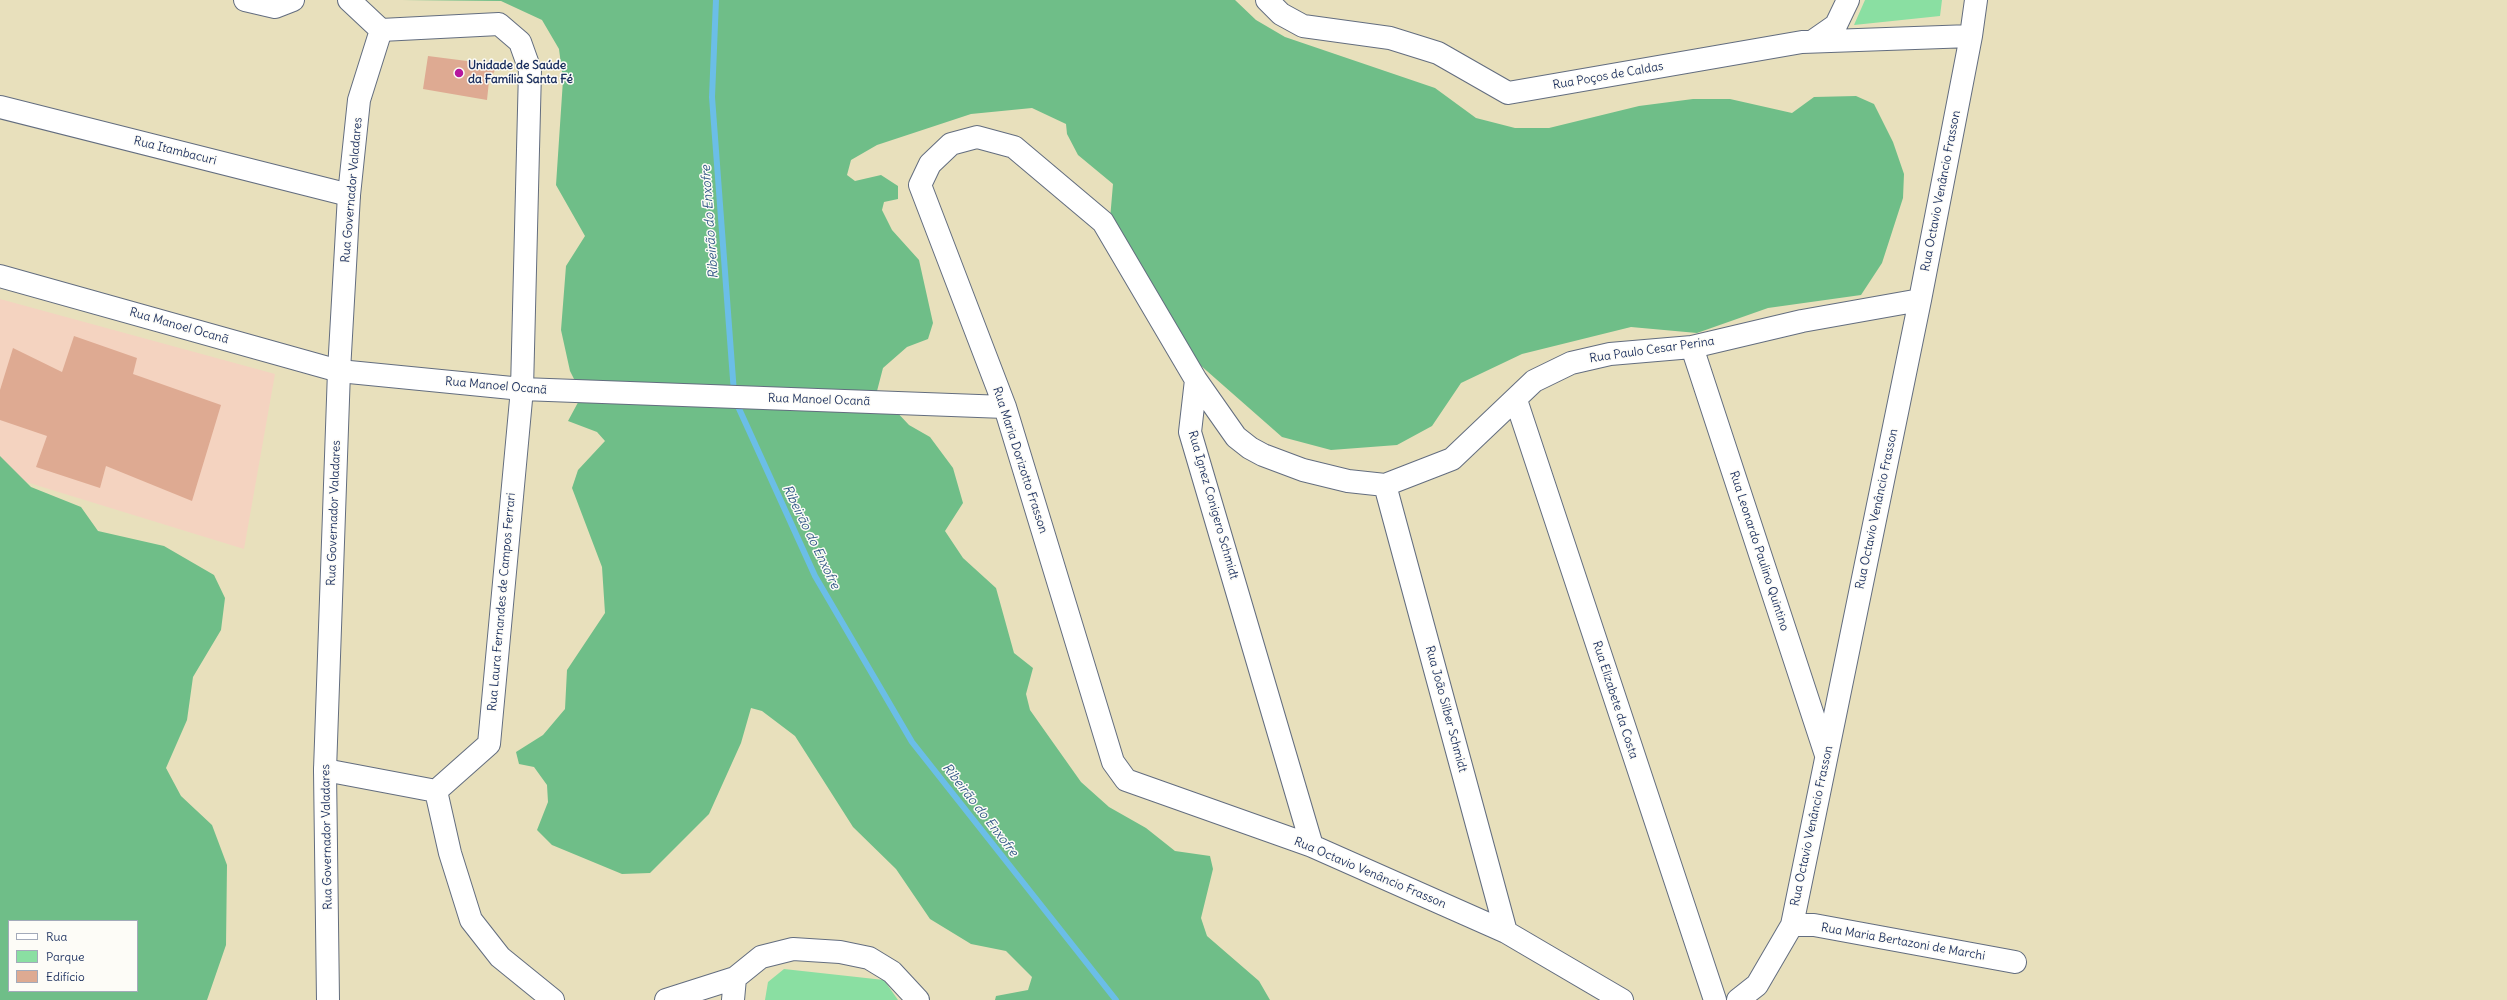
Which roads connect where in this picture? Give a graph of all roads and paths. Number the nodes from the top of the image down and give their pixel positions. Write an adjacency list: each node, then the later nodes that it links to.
1 (245, 0): 2 (street)
2 (293, 0)
3 (350, 0): 7 (street)
4 (1267, 0): 9 (street, Rua Poços de Caldas)
5 (1848, 0): 9 (street)
6 (1976, 0): 8 (street, Rua Octavio Venâncio Frasson)
7 (381, 30): 11 (street, Rua Governador Valadares); 17 (street, Rua Laura Fernandes de Campos Ferrari)
8 (1972, 36): 9 (street, Rua Poços de Caldas); 13 (street, Rua Octavio Venâncio Frasson)
9 (1813, 41)
10 (0, 108): 11 (street, Rua Itambacuri)
11 (349, 195): 15 (street, Rua Governador Valadares)
12 (0, 276): 15 (street, Rua Manoel Ocanã)
13 (1920, 300): 14 (street, Rua Paulo Cesar Perina); 21 (street, Rua Octavio Venâncio Frasson)
14 (1692, 347): 18 (street, Rua Paulo Cesar Perina); 21 (street, Rua Leonardo Paulino Quintino)
15 (339, 371): 17 (street, Rua Manoel Ocanã); 23 (street, Rua Governador Valadares)
16 (1196, 380): 19 (street, Rua Maria Dorizotto Frasson); 20 (street, Rua Paulo Cesar Perina); 25 (street, Rua Ignez Conigero Schmidt)
17 (522, 389): 19 (street, Rua Manoel Ocanã); 24 (street, Rua Laura Fernandes de Campos Ferrari)
18 (1516, 400): 20 (street, Rua Paulo Cesar Perina); 36 (street, Rua Elizabete da Costa)
19 (1005, 407): 22 (street, Rua Maria Dorizotto Frasson)
20 (1385, 485): 27 (street, Rua João Silber Schmidt)
21 (1827, 756): 26 (street, Rua Octavio Venâncio Frasson)
22 (1113, 762): 25 (street, Rua Octavio Venâncio Frasson)
23 (326, 770): 24 (street); 30 (street, Rua Governador Valadares)
24 (436, 791): 31 (street)
25 (1312, 846): 27 (street, Rua Octavio Venâncio Frasson)
26 (1792, 925): 28 (street, Rua Maria Bertazoni de Marchi); 37 (street, Rua Octavio Venâncio Frasson)
27 (1506, 932): 35 (street, Rua Octavio Venâncio Frasson)
28 (2014, 962)
29 (735, 978): 32 (street); 33 (street); 34 (street)
30 (328, 1000)
31 (554, 1000)
32 (666, 1000)
33 (733, 1000)
34 (918, 1000)
35 (1622, 1000)
36 (1715, 1000)
37 (1738, 1000)

